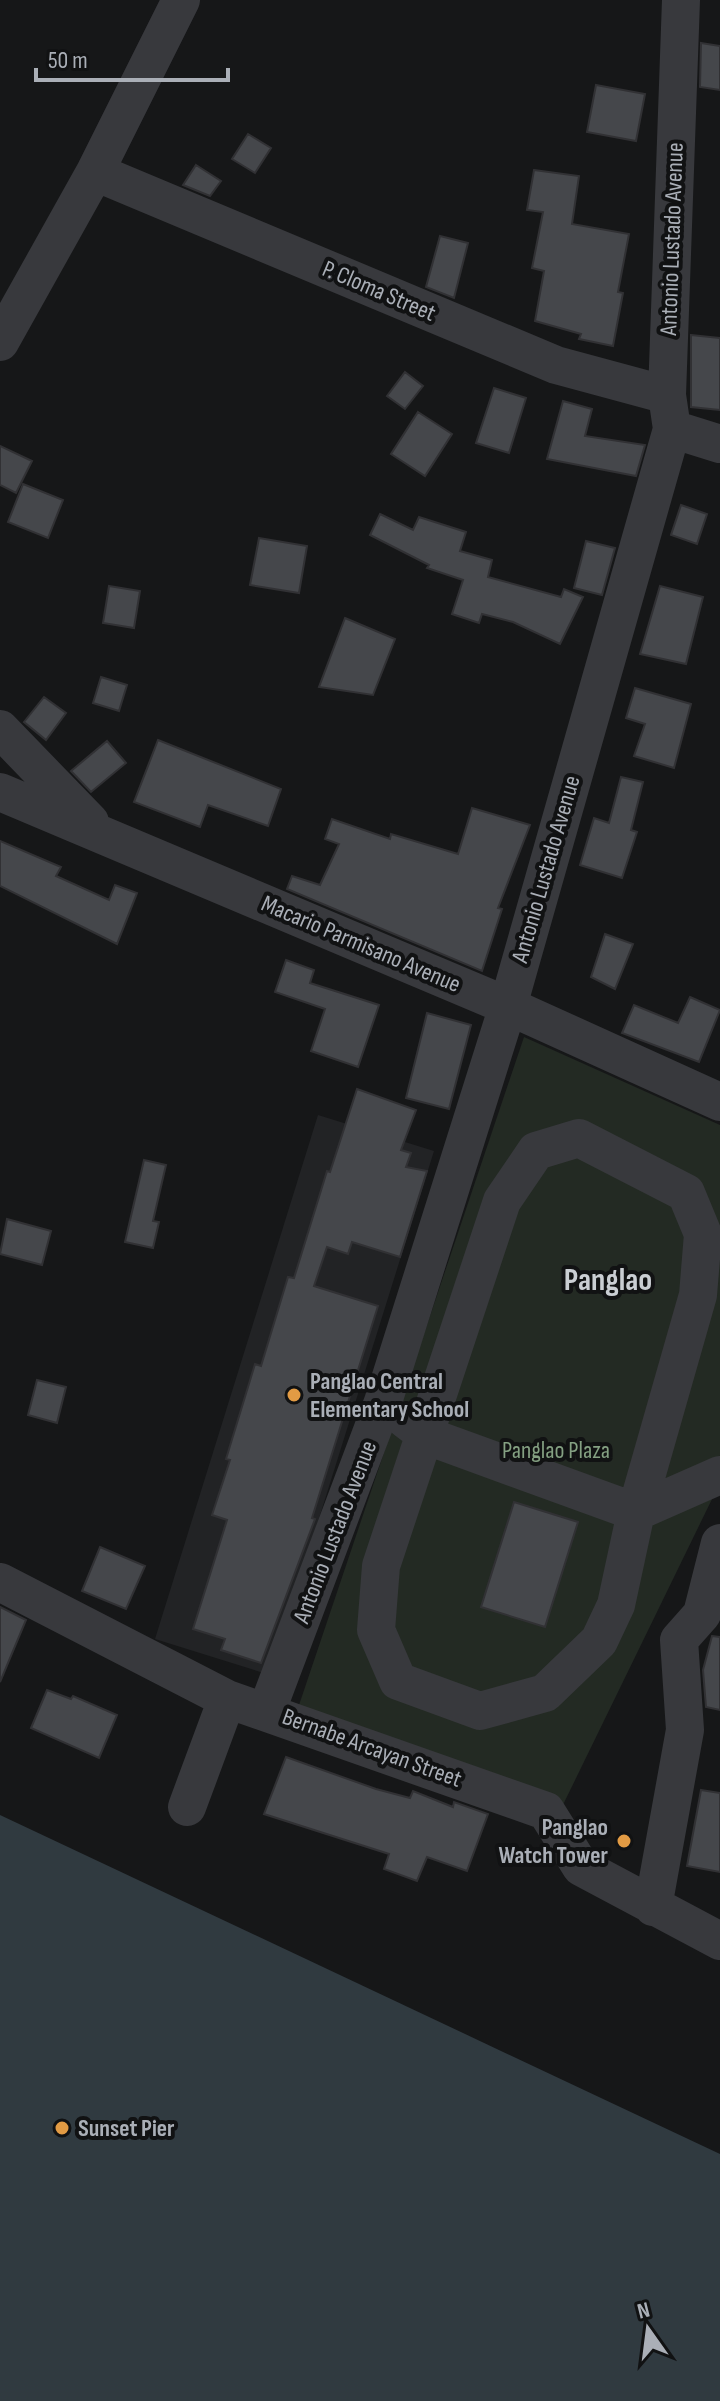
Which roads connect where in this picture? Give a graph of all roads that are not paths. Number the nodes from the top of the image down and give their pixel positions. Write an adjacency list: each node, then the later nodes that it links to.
1 (181, 0): 3 (street)
2 (681, 0): 5 (street, Antonio Lustado Avenue)
3 (95, 172): 4 (street); 5 (street, P. Cloma Street)
4 (0, 342)
5 (669, 412): 6 (street, P. Cloma Street); 10 (street, Antonio Lustado Avenue)
6 (720, 444)
7 (0, 729): 9 (street)
8 (0, 792): 9 (street, Macario Parmisano Avenue)
9 (100, 832): 10 (street, Macario Parmisano Avenue)
10 (508, 1006): 11 (street, Macario Parmisano Avenue); 12 (street, Antonio Lustado Avenue)
11 (720, 1102)
12 (383, 1402): 13 (street); 19 (street, Antonio Lustado Avenue)
13 (427, 1436): 15 (street); 15 (street); 15 (street)
14 (720, 1475): 15 (street)
15 (636, 1512)
16 (720, 1543): 21 (street)
17 (0, 1582): 18 (street, Bernabe Arcayan Street)
18 (227, 1699): 19 (street, Bernabe Arcayan Street); 20 (street)
19 (267, 1710): 21 (street, Bernabe Arcayan Street)
20 (187, 1807)
21 (653, 1907): 22 (street, Bernabe Arcayan Street)
22 (720, 1941)

